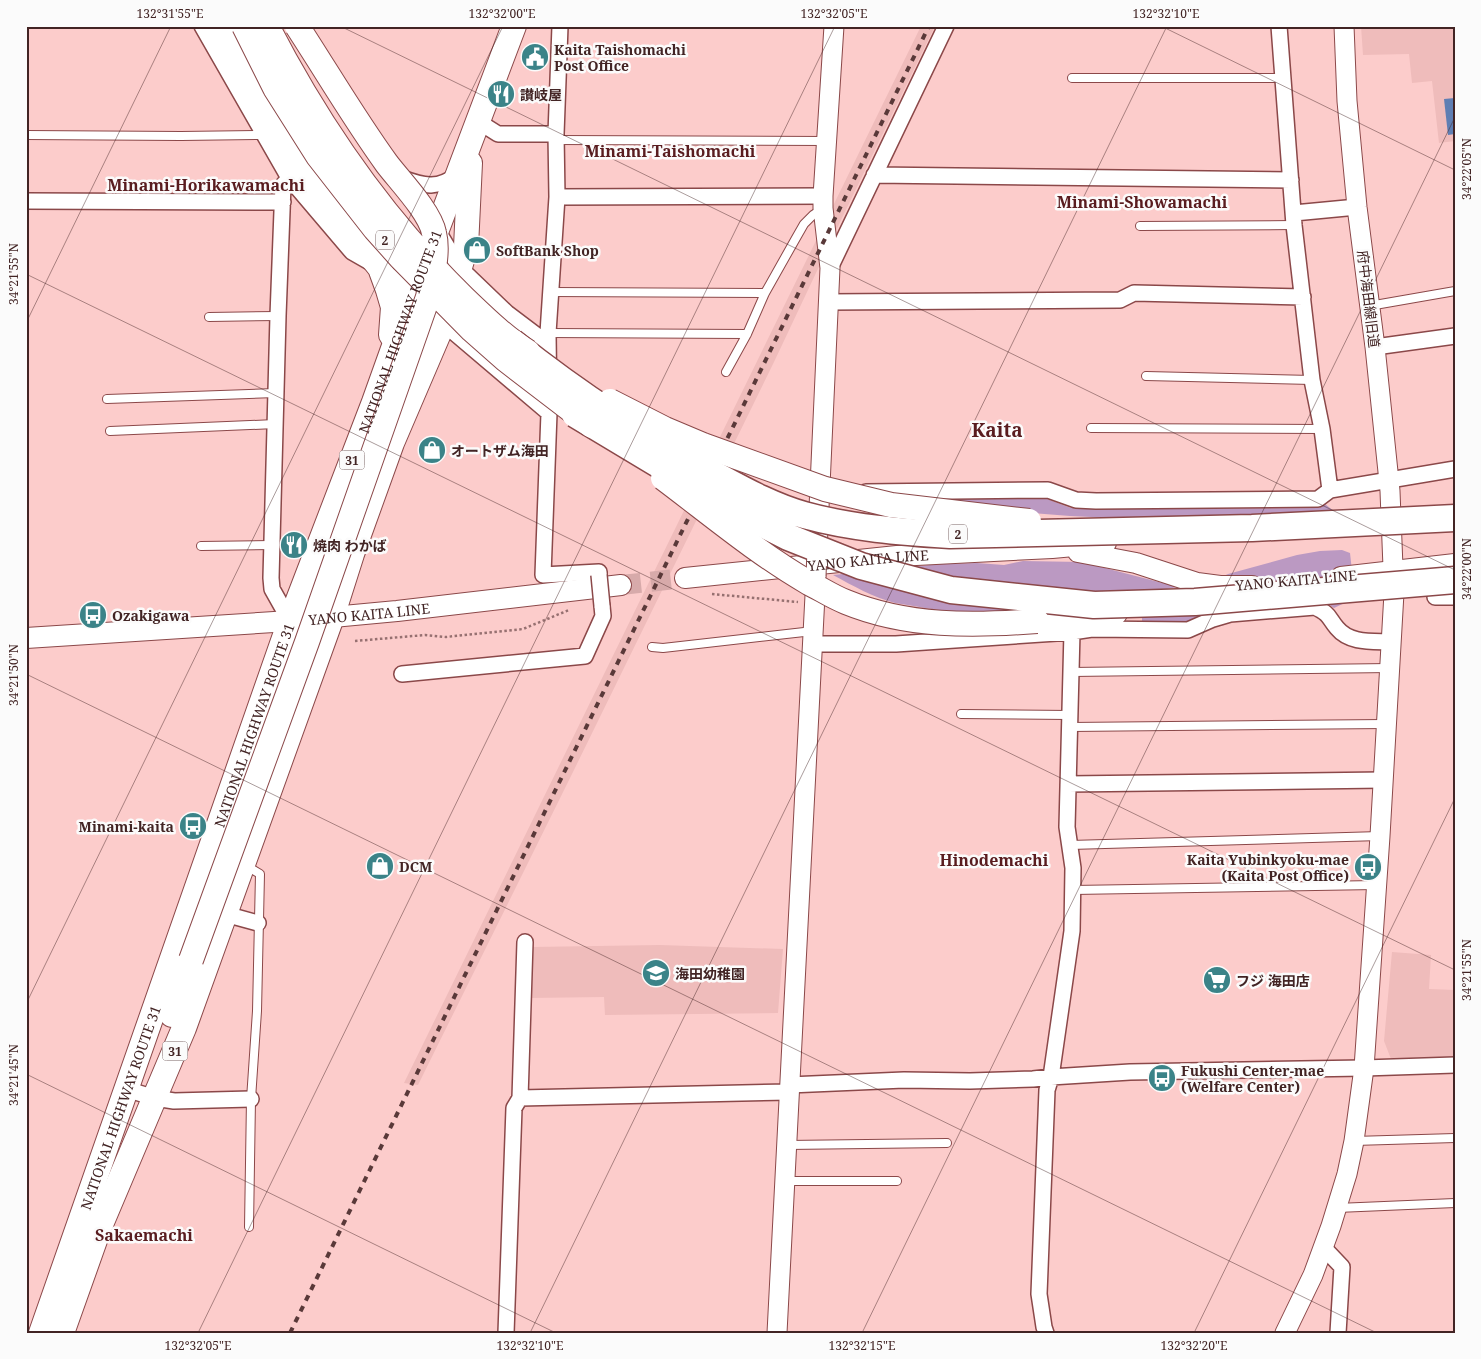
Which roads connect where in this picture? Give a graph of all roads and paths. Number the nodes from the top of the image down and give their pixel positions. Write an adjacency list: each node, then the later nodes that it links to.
1 (202, 26): 17 (street)
2 (219, 26): 22 (highway)
3 (244, 26): 58 (highway, 2, bridge)
4 (267, 26): 49 (highway, 2, bridge)
5 (297, 26): 112 (highway, bridge)
6 (303, 26): 23 (street)
7 (514, 26): 15 (highway, NATIONAL HIGHWAY ROUTE 31 / 31)
8 (560, 26): 18 (street)
9 (834, 26): 19 (street)
10 (946, 26): 21 (street)
11 (1279, 26): 14 (street)
12 (1344, 26): 29 (street, 府中海田線旧道)
13 (1072, 78): 14 (lane)
14 (1283, 78): 24 (street)
15 (479, 122): 18 (street); 20 (highway, NATIONAL HIGHWAY ROUTE 31 / 31); 34 (highway, NATIONAL HIGHWAY ROUTE 31 / 31)
16 (26, 135): 17 (lane)
17 (264, 135): 22 (street)
18 (556, 137): 19 (lane); 25 (street)
19 (827, 141): 28 (street)
20 (459, 174): 23 (street); 32 (highway, NATIONAL HIGHWAY ROUTE 31 / 31)
21 (874, 175): 24 (street); 35 (street)
22 (298, 177): 27 (street); 33 (highway)
23 (400, 178): 32 (street)
24 (1291, 180): 30 (street)
25 (557, 198): 28 (street); 37 (street)
26 (26, 201): 27 (street)
27 (282, 202): 43 (street)
28 (823, 202): 35 (street); 39 (lane)
29 (1357, 206): 30 (street); 42 (street, 府中海田線旧道)
30 (1294, 219): 31 (lane); 40 (street)
31 (1140, 226)
32 (437, 230): 34 (street); 38 (highway, NATIONAL HIGHWAY ROUTE 31 / 31)
33 (380, 268): 38 (street); 56 (highway)
34 (460, 268): 45 (highway, NATIONAL HIGHWAY ROUTE 31 / 31); 48 (street)
35 (830, 268): 41 (street)
36 (1455, 291): 42 (lane)
37 (551, 292): 39 (lane); 48 (street)
38 (412, 293): 45 (street); 56 (highway, NATIONAL HIGHWAY ROUTE 31 / 31)
39 (765, 293): 46 (lane)
40 (1303, 297): 41 (street); 53 (street)
41 (828, 302): 66 (street)
42 (1370, 306): 50 (street, 府中海田線旧道)
43 (278, 316): 44 (lane); 54 (street)
44 (209, 317)
45 (443, 324): 57 (street); 84 (highway, NATIONAL HIGHWAY ROUTE 31 / 31)
46 (747, 334): 48 (lane); 51 (lane)
47 (1455, 336): 50 (street)
48 (548, 338): 57 (street)
49 (512, 342): 67 (highway, 2, bridge); 69 (highway, bridge)
50 (1375, 347): 64 (street, 府中海田線旧道)
51 (726, 372)
52 (1146, 376): 53 (lane)
53 (1312, 380): 61 (street)
54 (276, 393): 55 (lane); 59 (street)
55 (107, 400)
56 (374, 402): 85 (highway, NATIONAL HIGHWAY ROUTE 31 / 31)
57 (549, 413): 94 (street, bridge)
58 (575, 414): 76 (highway, 2, bridge); 78 (highway, bridge)
59 (275, 424): 62 (lane); 70 (street)
60 (1091, 428): 61 (lane)
61 (1322, 429): 65 (street)
62 (110, 431)
63 (1455, 469): 64 (street)
64 (1389, 479): 65 (street); 68 (street, 府中海田線旧道)
65 (1330, 490): 66 (street)
66 (819, 492): 88 (street, bridge)
67 (1455, 518): 68 (main road, YANO KAITA LINE)
68 (1390, 523): 69 (main road, YANO KAITA LINE); 74 (street, 府中海田線旧道)
69 (1217, 533): 72 (main road, YANO KAITA LINE)
70 (272, 544): 71 (lane); 85 (street)
71 (202, 546)
72 (1052, 548): 75 (main road, YANO KAITA LINE); 78 (main road, YANO KAITA LINE)
73 (1455, 564): 74 (main road, YANO KAITA LINE)
74 (1393, 572): 78 (main road, YANO KAITA LINE); 90 (street, 府中海田線旧道)
75 (685, 578)
76 (1455, 580)
77 (621, 586): 84 (main road, YANO KAITA LINE)
78 (1244, 587)
79 (705, 594): 82 (path)
80 (1435, 597): 81 (street)
81 (1455, 597)
82 (803, 603)
83 (577, 606): 89 (path)
84 (332, 617): 85 (main road, YANO KAITA LINE); 102 (highway, NATIONAL HIGHWAY ROUTE 31 / 31)
85 (290, 621): 87 (main road, YANO KAITA LINE); 112 (highway, NATIONAL HIGHWAY ROUTE 31 / 31)
86 (1072, 632): 88 (street); 90 (street); 93 (street)
87 (26, 638)
88 (812, 638): 91 (lane); 111 (street)
89 (355, 641)
90 (1392, 642): 92 (street, 府中海田線旧道)
91 (652, 647)
92 (1390, 668): 93 (lane); 97 (street, 府中海田線旧道)
93 (1071, 672): 96 (street)
94 (402, 674)
95 (961, 714): 96 (lane)
96 (1070, 721): 97 (lane); 99 (street)
97 (1387, 724): 98 (street, 府中海田線旧道)
98 (1383, 780): 99 (street); 100 (street, 府中海田線旧道)
99 (1068, 784): 101 (street)
100 (1380, 836): 101 (lane); 103 (street, 府中海田線旧道)
101 (1070, 845): 104 (street)
102 (243, 864): 105 (highway, NATIONAL HIGHWAY ROUTE 31 / 31); 106 (lane)
103 (1376, 885): 104 (lane); 109 (street, 府中海田線旧道)
104 (1073, 890): 110 (street)
105 (225, 914): 106 (street); 112 (highway, NATIONAL HIGHWAY ROUTE 31 / 31)
106 (258, 924): 114 (lane)
107 (525, 942): 113 (street)
108 (1455, 1065): 109 (street)
109 (1364, 1068): 110 (street); 116 (street, 府中海田線旧道)
110 (1051, 1077): 111 (street); 129 (street)
111 (789, 1089): 113 (street); 118 (street)
112 (142, 1094): 114 (street); 125 (highway, NATIONAL HIGHWAY ROUTE 31 / 31); 126 (highway, NATIONAL HIGHWAY ROUTE 31)
113 (520, 1098): 127 (street)
114 (251, 1099): 123 (lane)
115 (1455, 1138): 116 (lane)
116 (1354, 1141): 122 (street, 府中海田線旧道)
117 (946, 1143): 118 (lane)
118 (787, 1144): 119 (street)
119 (785, 1181): 120 (lane); 128 (street)
120 (897, 1181)
121 (1455, 1203): 122 (lane)
122 (1337, 1208): 124 (street, 府中海田線旧道)
123 (249, 1227)
124 (1323, 1247): 130 (street, 府中海田線旧道); 131 (street)
125 (41, 1333)
126 (62, 1333)
127 (506, 1333)
128 (777, 1333)
129 (1046, 1333)
130 (1285, 1333)
131 (1338, 1333)

